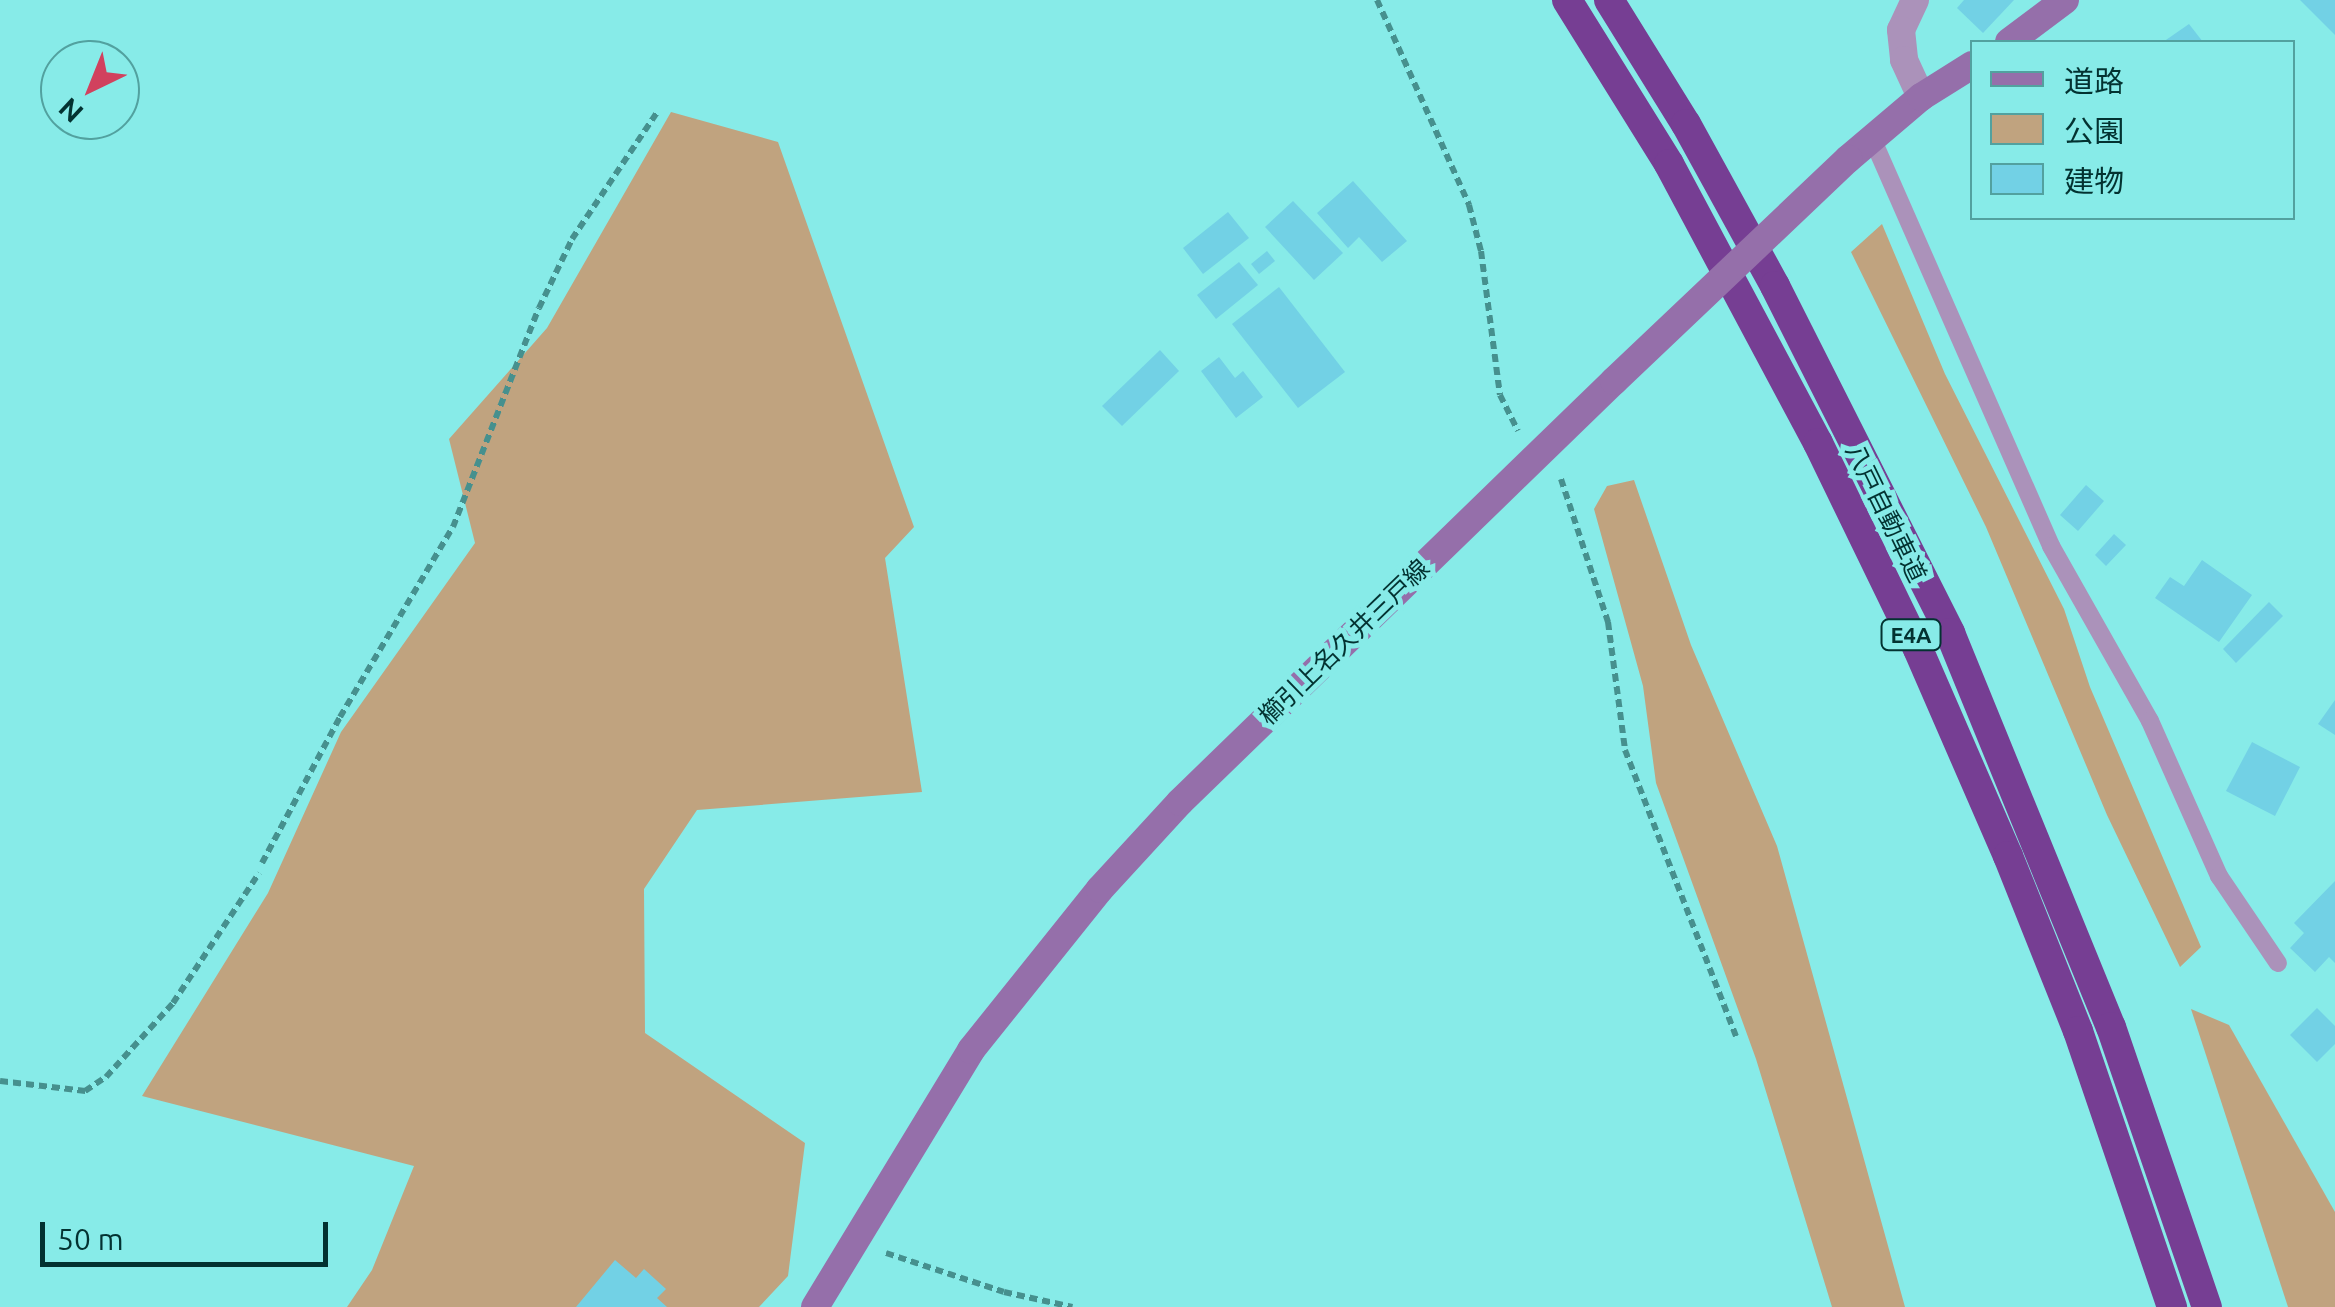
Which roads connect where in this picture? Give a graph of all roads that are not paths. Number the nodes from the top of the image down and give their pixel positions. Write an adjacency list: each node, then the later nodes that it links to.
1 (1567, 0): 11 (highway, 八戸自動車道 / E4A)
2 (1609, 0): 12 (highway, 八戸自動車道 / E4A)
3 (1915, 0): 7 (street)
4 (2065, 0): 5 (main road)
5 (2012, 40)
6 (1970, 66): 7 (main road, 櫛引上名久井三戸線)
7 (1921, 97): 8 (main road, 櫛引上名久井三戸線)
8 (1872, 138): 9 (lane); 10 (main road, 櫛引上名久井三戸線, bridge)
9 (2278, 963)
10 (814, 1307)
11 (2172, 1307)
12 (2207, 1307)

